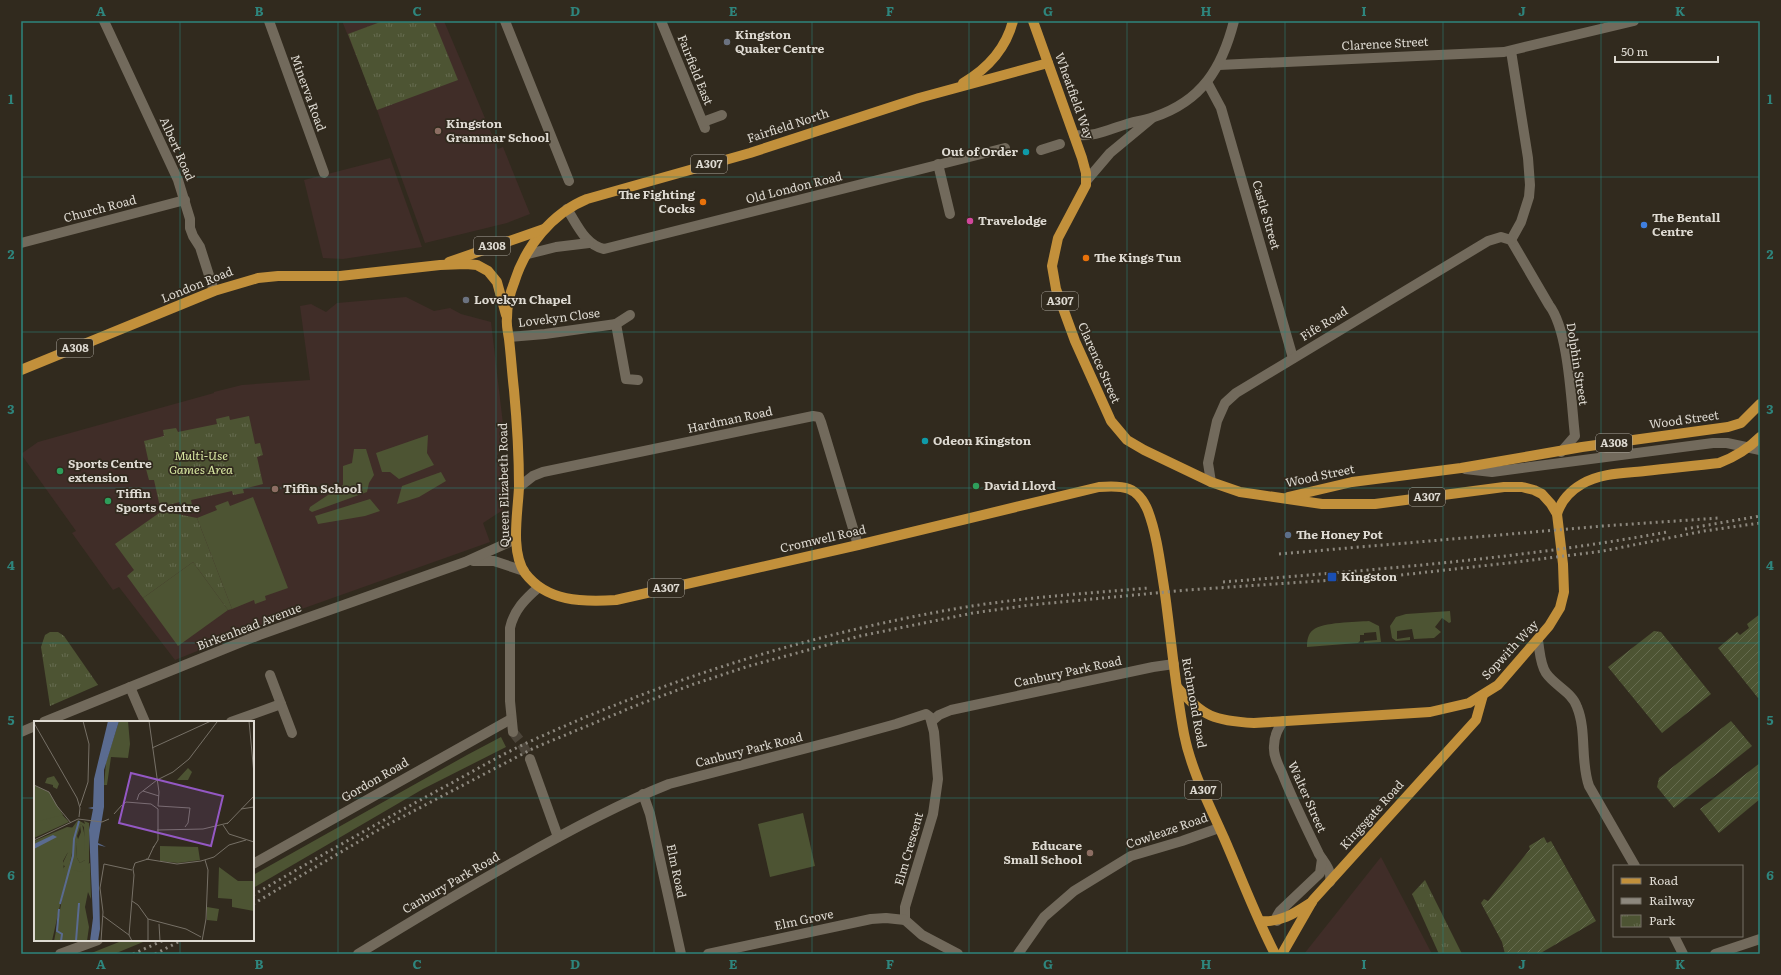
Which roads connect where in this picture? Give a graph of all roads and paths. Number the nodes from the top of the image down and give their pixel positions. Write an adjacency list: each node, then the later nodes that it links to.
1 (104, 21): 24 (street, Albert Road)
2 (269, 21): 21 (street, Minerva Road)
3 (505, 21): 23 (street)
4 (661, 21): 14 (street, Fairfield East)
5 (1013, 21): 13 (main road, A307)
6 (1033, 21): 10 (main road, Wheatfield Way)
7 (1234, 21): 11 (street)
8 (1634, 21): 9 (street, Clarence Street)
9 (1512, 51): 11 (street, Clarence Street); 28 (street)
10 (1048, 63): 13 (main road, Fairfield North / A307); 16 (main road, Wheatfield Way)
11 (1219, 65): 12 (street, Clarence Street)
12 (1207, 82): 15 (street, Clarence Street); 38 (street, Castle Street)
13 (950, 89): 25 (main road, Fairfield North / A307)
14 (722, 115)
15 (1155, 117): 16 (street, Clarence Street); 22 (street, Clarence Street)
16 (1074, 135): 22 (main road, Wheatfield Way)
17 (1060, 144): 19 (street)
18 (1000, 149): 20 (street, Old London Road)
19 (1041, 150)
20 (938, 164): 26 (street); 29 (street, Old London Road)
21 (324, 173)
22 (1087, 180): 44 (main road, Clarence Street / A307)
23 (569, 181)
24 (185, 200): 30 (street, Church Road); 33 (street, Albert Road)
25 (566, 209): 27 (main road, Fairfield North / A307); 29 (street)
26 (950, 214)
27 (544, 229): 31 (main road, Queen Elizabeth Road / A307); 32 (main road, A308)
28 (1511, 240): 38 (street, Fife Road); 46 (street, Dolphin Street)
29 (589, 243): 31 (street, Old London Road)
30 (21, 244)
31 (528, 254): 35 (main road, Queen Elizabeth Road / A307)
32 (440, 266): 33 (main road, London Road / A308); 35 (main road, A308)
33 (214, 291): 39 (main road, London Road / A308)
34 (630, 315): 36 (street)
35 (507, 318): 37 (main road, Queen Elizabeth Road / A307)
36 (616, 324): 37 (street, Lovekyn Close); 40 (street, Lovekyn Close)
37 (509, 337): 50 (main road, Queen Elizabeth Road / A307)
38 (1293, 358): 48 (street, Fife Road)
39 (21, 370)
40 (638, 380)
41 (1760, 404): 46 (main road, Wood Street / A308)
42 (1760, 437): 43 (main road)
43 (1749, 447): 45 (street, Wood Street); 47 (street, Wood Street); 52 (main road)
44 (1144, 450): 48 (main road, Wood Street / A307)
45 (1760, 450)
46 (1561, 452): 47 (main road, Wood Street / A308)
47 (1461, 468): 51 (main road, Wood Street / A308)
48 (1211, 482): 51 (main road, Wood Street / A307)
49 (1113, 486): 54 (main road, Cromwell Road / A307); 59 (main road, Richmond Road / A307)
50 (519, 487): 53 (main road, Queen Elizabeth Road / A307); 54 (street, Hardman Road)
51 (1285, 498): 52 (main road, Sopwith Way / A307)
52 (1557, 514): 58 (main road, Sopwith Way / A307)
53 (516, 539): 55 (street, Birkenhead Avenue); 56 (main road, Queen Elizabeth Road / A307)
54 (858, 545): 57 (main road, Cromwell Road / A307)
55 (465, 562): 56 (street, Birkenhead Avenue); 61 (street, Birkenhead Avenue)
56 (524, 571): 57 (main road, Queen Elizabeth Road / A307)
57 (539, 587): 65 (street)
58 (1538, 641): 63 (main road, Sopwith Way / A307); 81 (street)
59 (1174, 664): 62 (main road, Richmond Road / A307); 69 (street, Canbury Park Road)
60 (270, 675): 64 (street)
61 (130, 687): 66 (street, Birkenhead Avenue); 67 (street)
62 (1177, 687): 70 (main road, Sopwith Way / A307); 77 (main road, Richmond Road / A307)
63 (1483, 695): 70 (main road, Sopwith Way / A307); 82 (main road, Kingsgate Road)
64 (281, 704): 68 (street); 74 (street)
65 (511, 719): 73 (street); 80 (street, Gordon Road)
66 (46, 721)
67 (145, 721)
68 (234, 721)
69 (932, 721): 76 (street, Canbury Park Road); 84 (street, Elm Crescent)
70 (1284, 721): 79 (street, Walter Street)
71 (34, 726): 72 (street)
72 (21, 732)
73 (513, 732)
74 (292, 733)
75 (530, 759): 78 (street)
76 (643, 794): 78 (street, Canbury Park Road); 92 (street, Elm Road)
77 (1219, 828): 85 (main road, Richmond Road / A307); 95 (street, Cowleaze Road)
78 (558, 836): 91 (street, Canbury Park Road)
79 (1322, 858): 82 (street, Walter Street); 86 (street)
80 (254, 863)
81 (1634, 865)
82 (1330, 882): 83 (main road, Kingsgate Road)
83 (1314, 900): 86 (main road); 97 (main road, Kingsgate Road)
84 (905, 920): 93 (street, Elm Grove); 94 (street)
85 (1260, 921): 86 (main road); 96 (main road, Richmond Road / A307)
86 (1277, 921)
87 (1674, 937): 98 (street)
88 (1760, 938): 99 (street)
89 (95, 941): 90 (street)
90 (60, 954)
91 (358, 954)
92 (680, 954)
93 (708, 954)
94 (958, 954)
95 (1018, 954)
96 (1275, 954)
97 (1282, 954)
98 (1683, 954)
99 (1715, 954)

